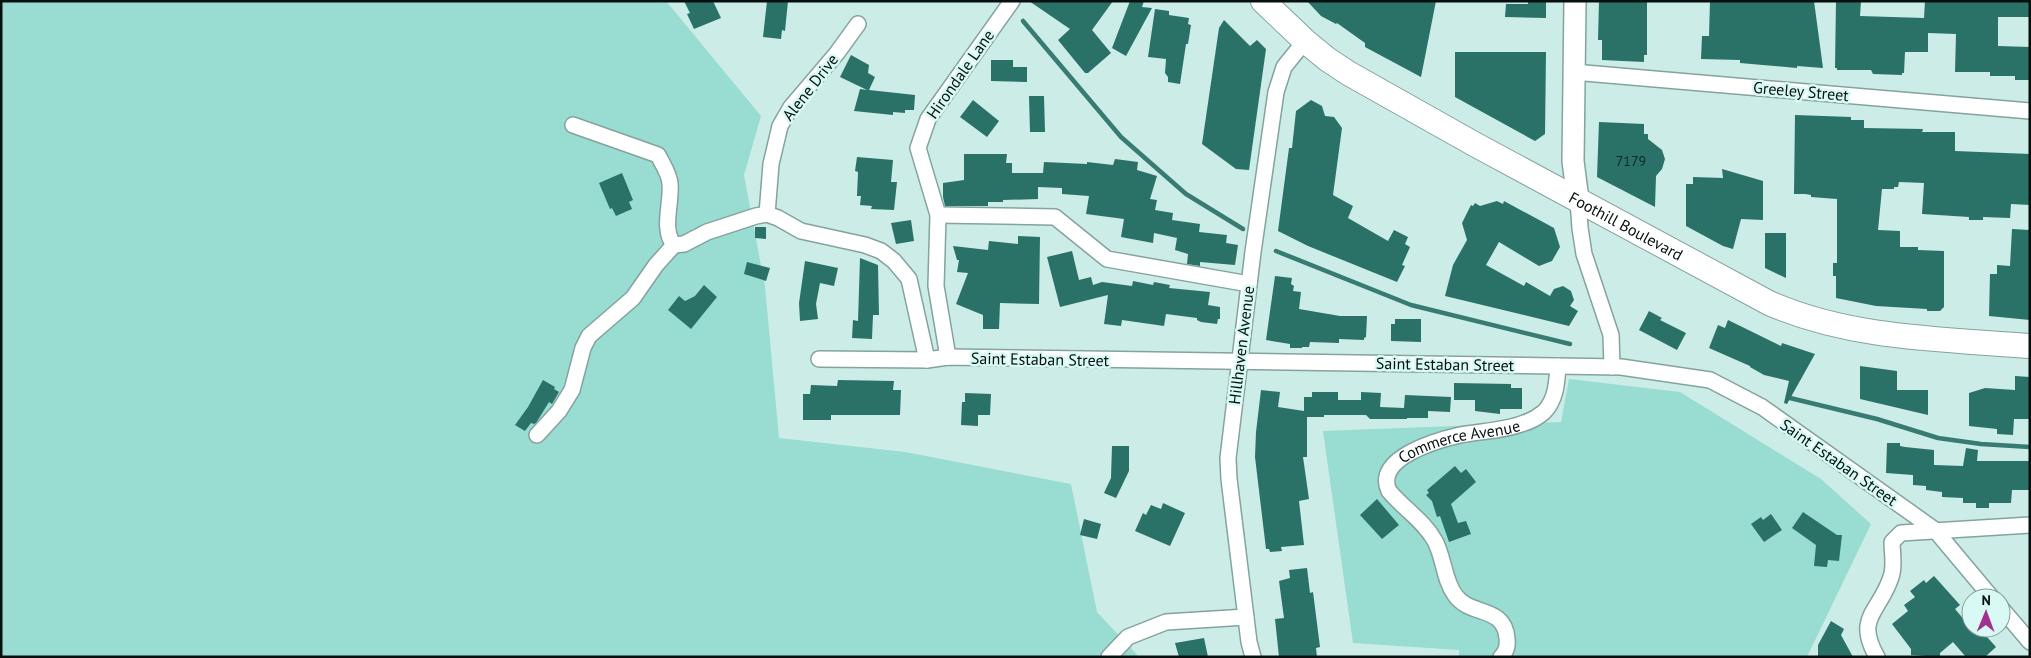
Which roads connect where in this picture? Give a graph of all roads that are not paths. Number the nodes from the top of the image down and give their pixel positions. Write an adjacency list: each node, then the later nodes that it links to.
1 (1012, 1): 11 (street, Hirondale Lane)
2 (1263, 1): 5 (main road, Foothill Boulevard)
3 (1575, 1): 6 (street)
4 (858, 24): 10 (street, Alene Drive)
5 (1305, 41): 9 (main road, Foothill Boulevard); 13 (street, Hillhaven Avenue)
6 (1573, 72): 7 (street, Greeley Street); 9 (street)
7 (2030, 111)
8 (573, 125): 12 (street)
9 (1578, 200): 14 (main road, Foothill Boulevard); 20 (street)
10 (767, 214): 12 (street); 17 (street)
11 (938, 215): 13 (street); 15 (street, Hirondale Lane)
12 (674, 245): 21 (street)
13 (1249, 284): 18 (street, Hillhaven Avenue)
14 (2030, 346)
15 (948, 357): 17 (street, Saint Estaban Street); 18 (street, Saint Estaban Street)
16 (819, 359): 17 (street, Saint Estaban Street)
17 (928, 360)
18 (1240, 362): 19 (street, Saint Estaban Street); 25 (street, Hillhaven Avenue)
19 (1558, 366): 20 (street, Saint Estaban Street); 30 (street, Commerce Avenue)
20 (1612, 367): 23 (street, Saint Estaban Street)
21 (537, 435)
22 (2030, 525): 23 (street)
23 (1935, 530): 24 (street, Saint Estaban Street); 31 (street)
24 (1984, 588)
25 (1246, 617): 28 (street); 29 (street, Hillhaven Avenue)
26 (2011, 620): 27 (street)
27 (2030, 642)
28 (1109, 657)
29 (1253, 657)
30 (1501, 657)
31 (1877, 657)

